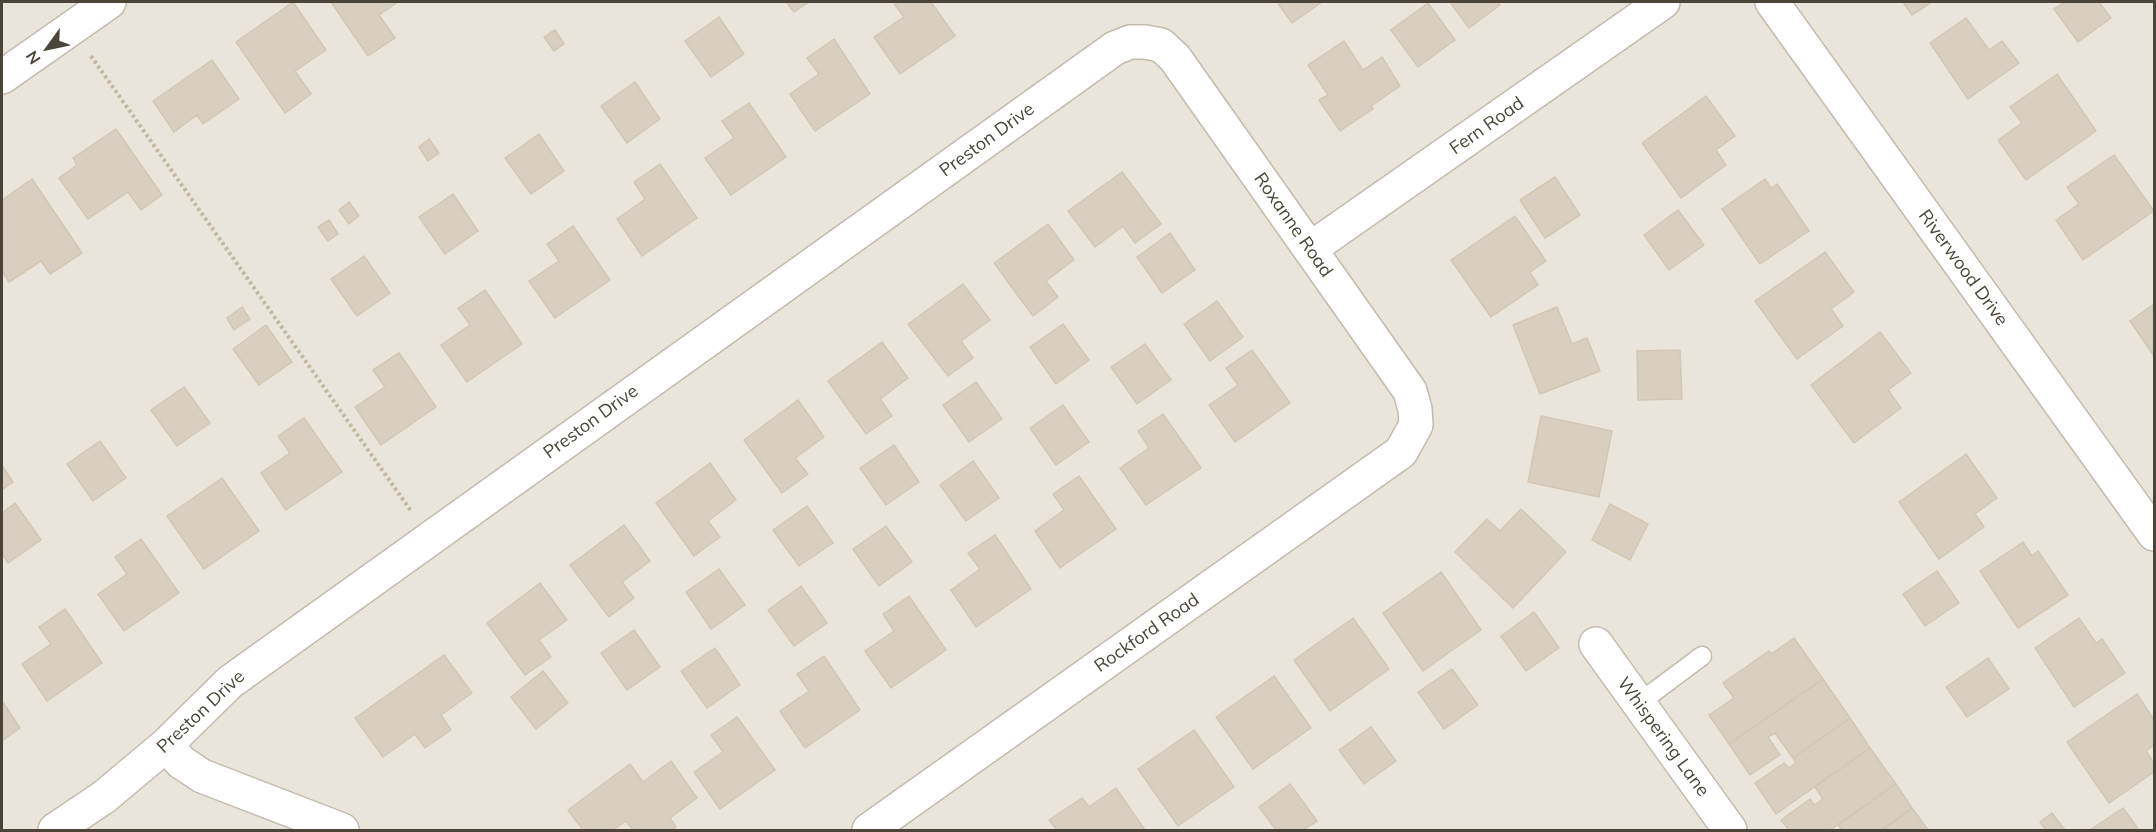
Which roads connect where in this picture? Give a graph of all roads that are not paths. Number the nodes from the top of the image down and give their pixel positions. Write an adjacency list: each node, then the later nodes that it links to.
1 (110, 2): 5 (street)
2 (1663, 2): 6 (street, Fern Road)
3 (1772, 2): 8 (street, Riverwood Drive)
4 (1145, 42): 6 (street, Roxanne Road); 12 (street, Preston Drive)
5 (2, 77)
6 (1310, 249): 7 (street, Roxanne Road)
7 (1416, 425): 15 (street, Rockford Road)
8 (2154, 534)
9 (1596, 644): 11 (street, Whispering Lane)
10 (1702, 656): 11 (lane)
11 (1639, 703): 16 (street, Whispering Lane)
12 (166, 745): 13 (street, Preston Drive); 14 (street)
13 (55, 831)
14 (342, 831)
15 (869, 831)
16 (1730, 831)

